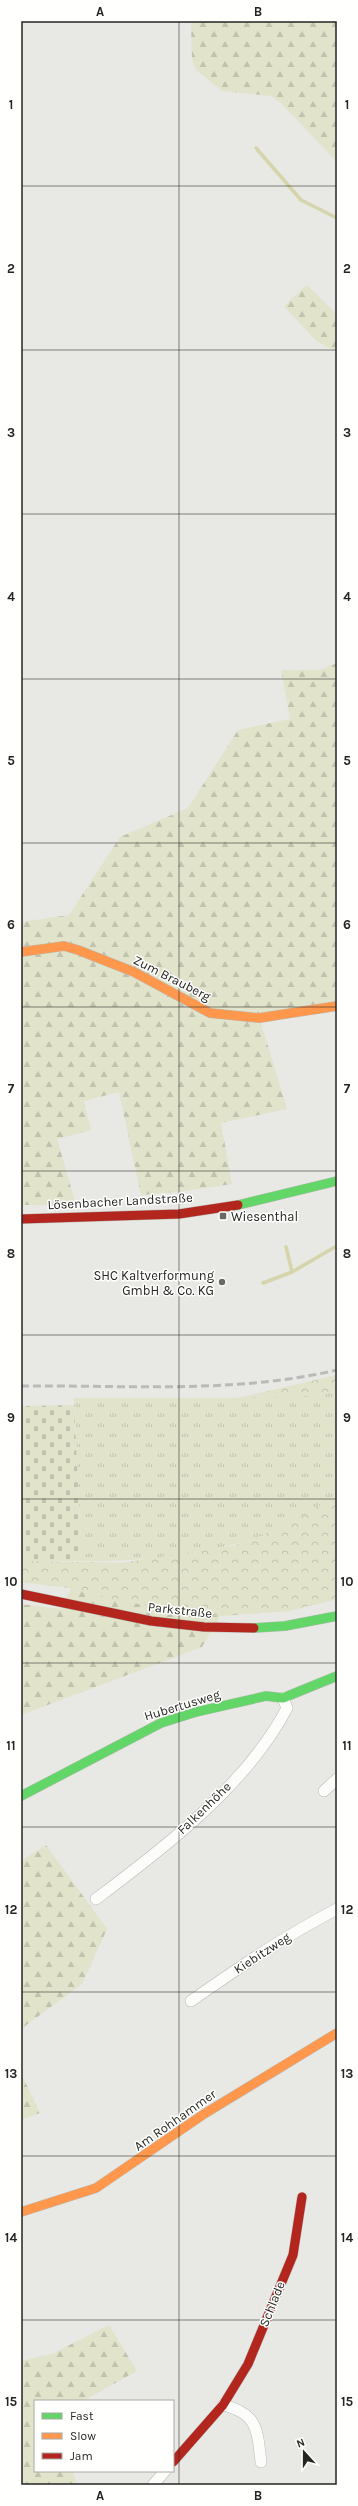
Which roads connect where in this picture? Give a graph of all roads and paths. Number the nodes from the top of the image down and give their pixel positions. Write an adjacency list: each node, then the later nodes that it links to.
1 (21, 952): 2 (street, Zum Brauberg)
2 (337, 1006)
3 (337, 1181): 4 (street, Lösenbacher Landstraße)
4 (21, 1219)
5 (21, 1594): 6 (street, Parkstraße)
6 (337, 1616)
7 (337, 1676): 8 (street, Hubertusweg)
8 (283, 1698): 11 (street, Hubertusweg); 12 (street, Falkenhöhe)
9 (337, 1779): 10 (street)
10 (324, 1791)
11 (21, 1796)
12 (96, 1899)
13 (337, 1909): 14 (street, Kiebitzweg)
14 (191, 2001)
15 (337, 2033): 17 (street, Am Rohhammer)
16 (302, 2197): 18 (street, Schlade)
17 (21, 2212)
18 (223, 2404): 19 (street, Schlade); 20 (street)
19 (174, 2461)
20 (261, 2462)
21 (164, 2472): 22 (street)
22 (153, 2485)

